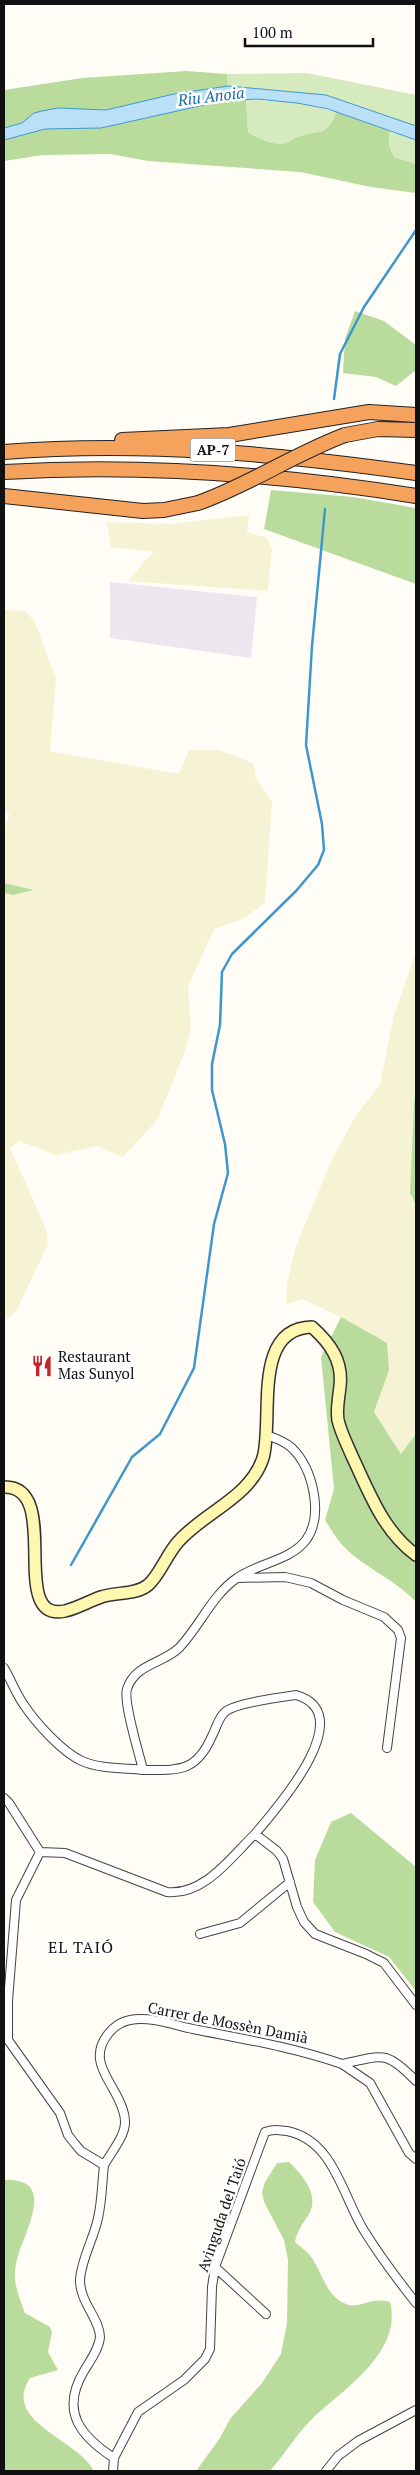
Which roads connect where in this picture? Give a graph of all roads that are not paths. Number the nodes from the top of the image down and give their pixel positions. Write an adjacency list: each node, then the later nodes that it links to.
1 (416, 415): 3 (highway)
2 (416, 430): 6 (highway, bridge)
3 (6, 451): 5 (highway, AP-7)
4 (4, 472): 7 (highway, AP-7)
5 (416, 473)
6 (4, 496)
7 (416, 496)
8 (266, 1435): 9 (street); 10 (street); 11 (street)
9 (4, 1487)
10 (416, 1555)
11 (236, 1578): 13 (street); 14 (street)
12 (4, 1668): 14 (street)
13 (387, 1748)
14 (143, 1770): 16 (street)
15 (4, 1798): 17 (street)
16 (255, 1834): 17 (street); 18 (street)
17 (40, 1852): 21 (street)
18 (290, 1882): 19 (street); 20 (street)
19 (200, 1934)
20 (416, 2005)
21 (6, 2042): 25 (street)
22 (342, 2064): 23 (street); 24 (street); 25 (street, Carrer de Mossèn Damià)
23 (416, 2081)
24 (416, 2159)
25 (104, 2165): 30 (street)
26 (215, 2266): 27 (street, Avinguda del Taió); 28 (street); 30 (street, Avinguda del Taió)
27 (416, 2303)
28 (266, 2314)
29 (416, 2410): 32 (street)
30 (114, 2458): 31 (street)
31 (113, 2471)
32 (326, 2471)

